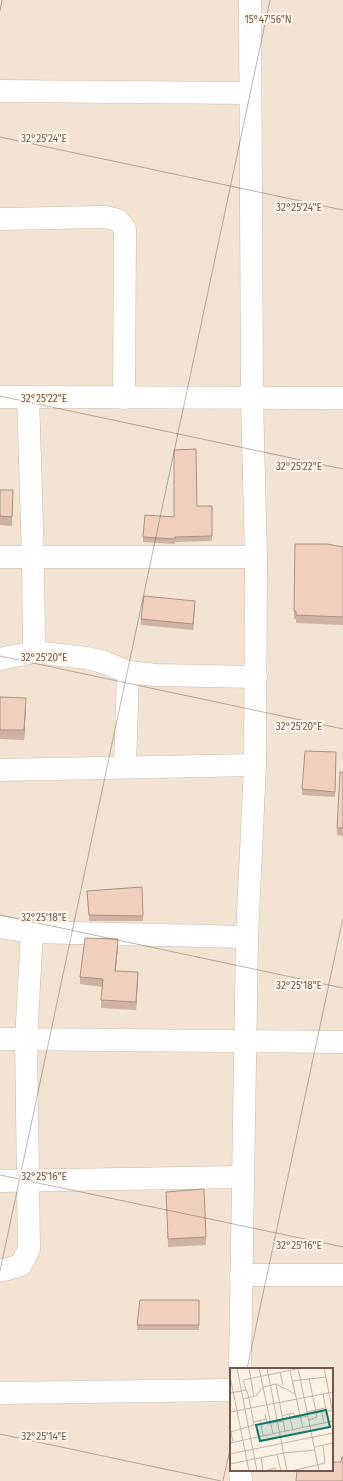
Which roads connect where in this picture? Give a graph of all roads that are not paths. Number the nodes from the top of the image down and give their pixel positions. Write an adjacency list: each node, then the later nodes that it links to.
1 (250, 0): 3 (street)
2 (0, 92): 3 (street)
3 (249, 93): 8 (street)
4 (0, 219): 7 (street)
5 (0, 397): 6 (street)
6 (28, 397): 7 (street); 11 (street)
7 (124, 398): 8 (street)
8 (252, 398): 9 (street); 12 (street)
9 (343, 398)
10 (0, 557): 11 (street)
11 (33, 557): 12 (street); 13 (street)
12 (256, 558): 16 (street)
13 (34, 652): 14 (street); 15 (street)
14 (0, 659)
15 (128, 672): 16 (street); 18 (street)
16 (256, 677): 17 (street)
17 (255, 765): 18 (street); 22 (street)
18 (125, 767): 19 (street)
19 (0, 770)
20 (0, 927): 21 (street)
21 (32, 932): 22 (street); 24 (street)
22 (247, 936): 25 (street)
23 (0, 1039): 24 (street)
24 (26, 1040): 25 (street); 29 (street)
25 (246, 1041): 26 (street); 27 (street)
26 (343, 1042)
27 (243, 1177): 29 (street); 31 (street)
28 (0, 1182): 29 (street)
29 (28, 1182): 30 (street)
30 (0, 1270)
31 (241, 1275): 32 (street); 33 (street)
32 (343, 1275)
33 (240, 1368)
34 (230, 1390): 35 (street)
35 (0, 1393)

